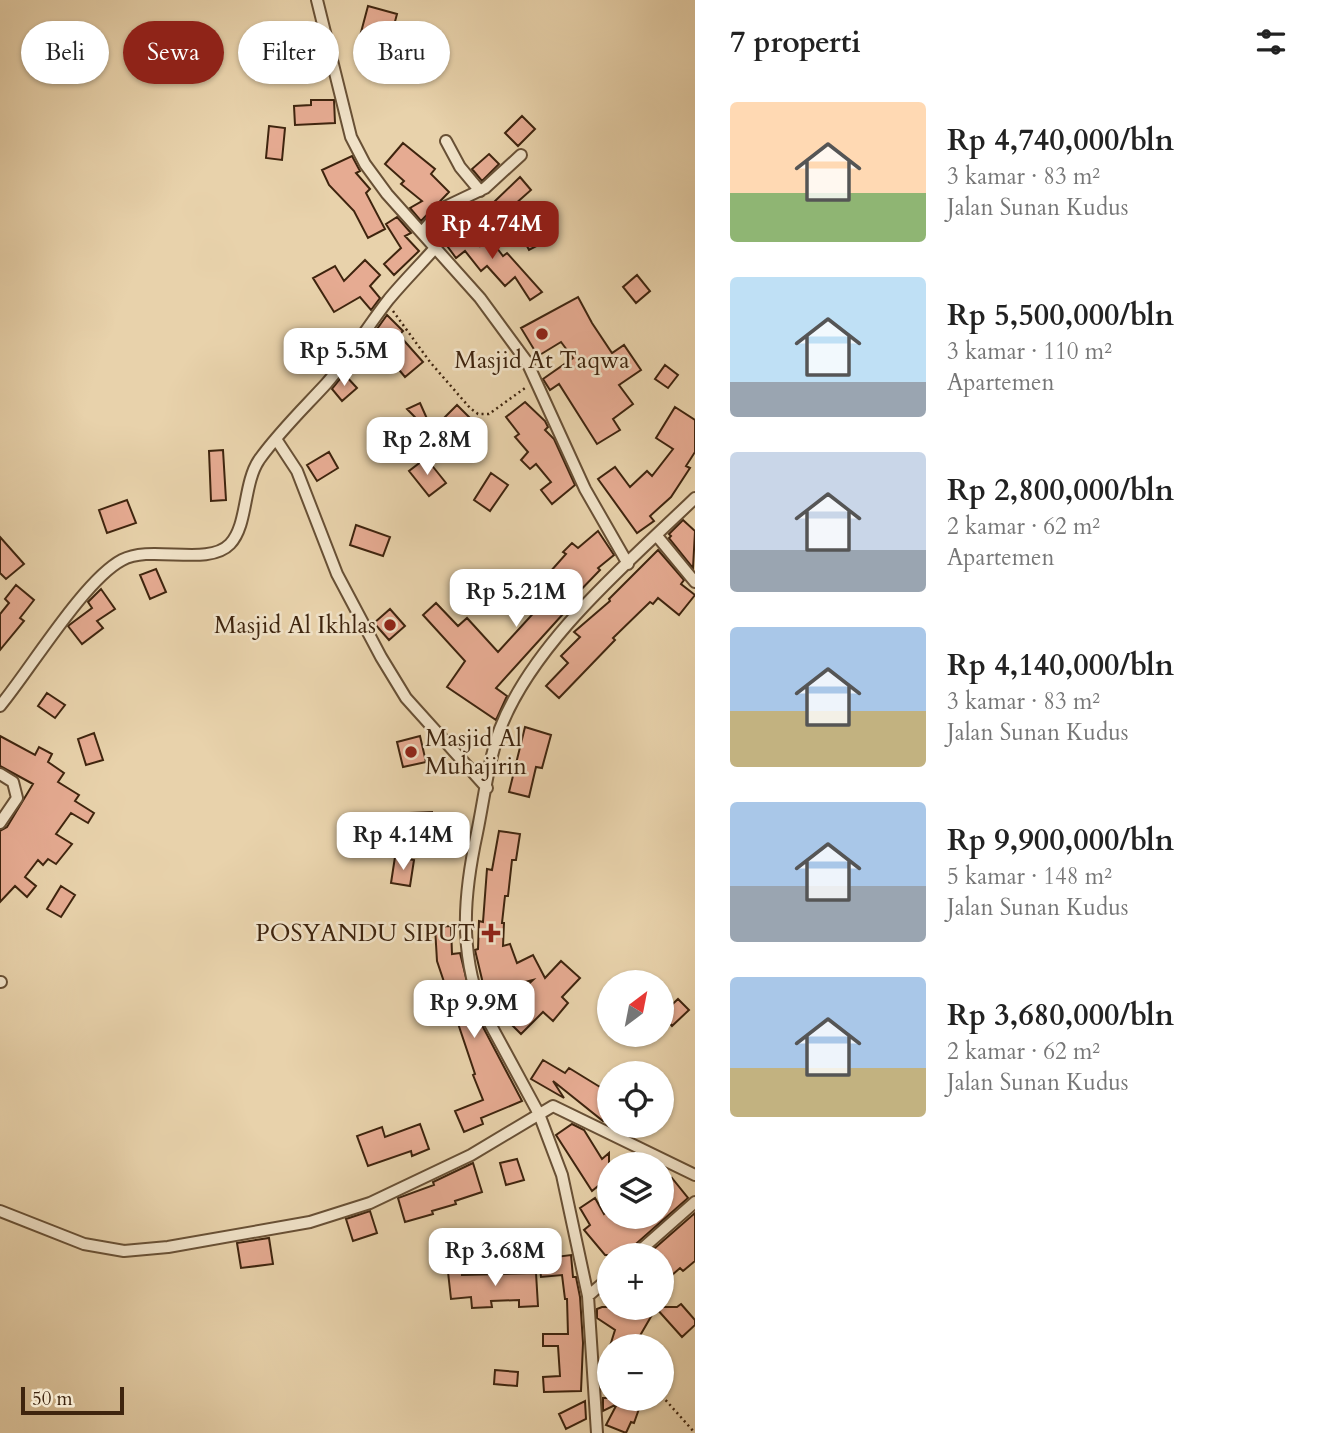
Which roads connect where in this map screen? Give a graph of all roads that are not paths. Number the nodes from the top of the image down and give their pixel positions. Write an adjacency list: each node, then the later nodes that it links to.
1 (317, 0): 5 (street)
2 (446, 141): 4 (street)
3 (521, 155): 4 (street)
4 (480, 191): 5 (street)
5 (422, 232): 6 (street)
6 (435, 248): 7 (street); 10 (street)
7 (276, 439): 12 (street); 14 (street)
8 (695, 498): 9 (street)
9 (657, 536): 10 (street); 11 (street)
10 (628, 564): 14 (street)
11 (695, 582)
12 (0, 706)
13 (0, 774): 15 (street)
14 (487, 788): 16 (street)
15 (0, 822)
16 (539, 1114): 17 (street); 19 (street); 22 (street)
17 (695, 1175)
18 (695, 1202): 20 (street)
19 (0, 1211)
20 (649, 1243)
21 (597, 1288): 22 (street)
22 (588, 1296): 23 (street)
23 (597, 1433)

